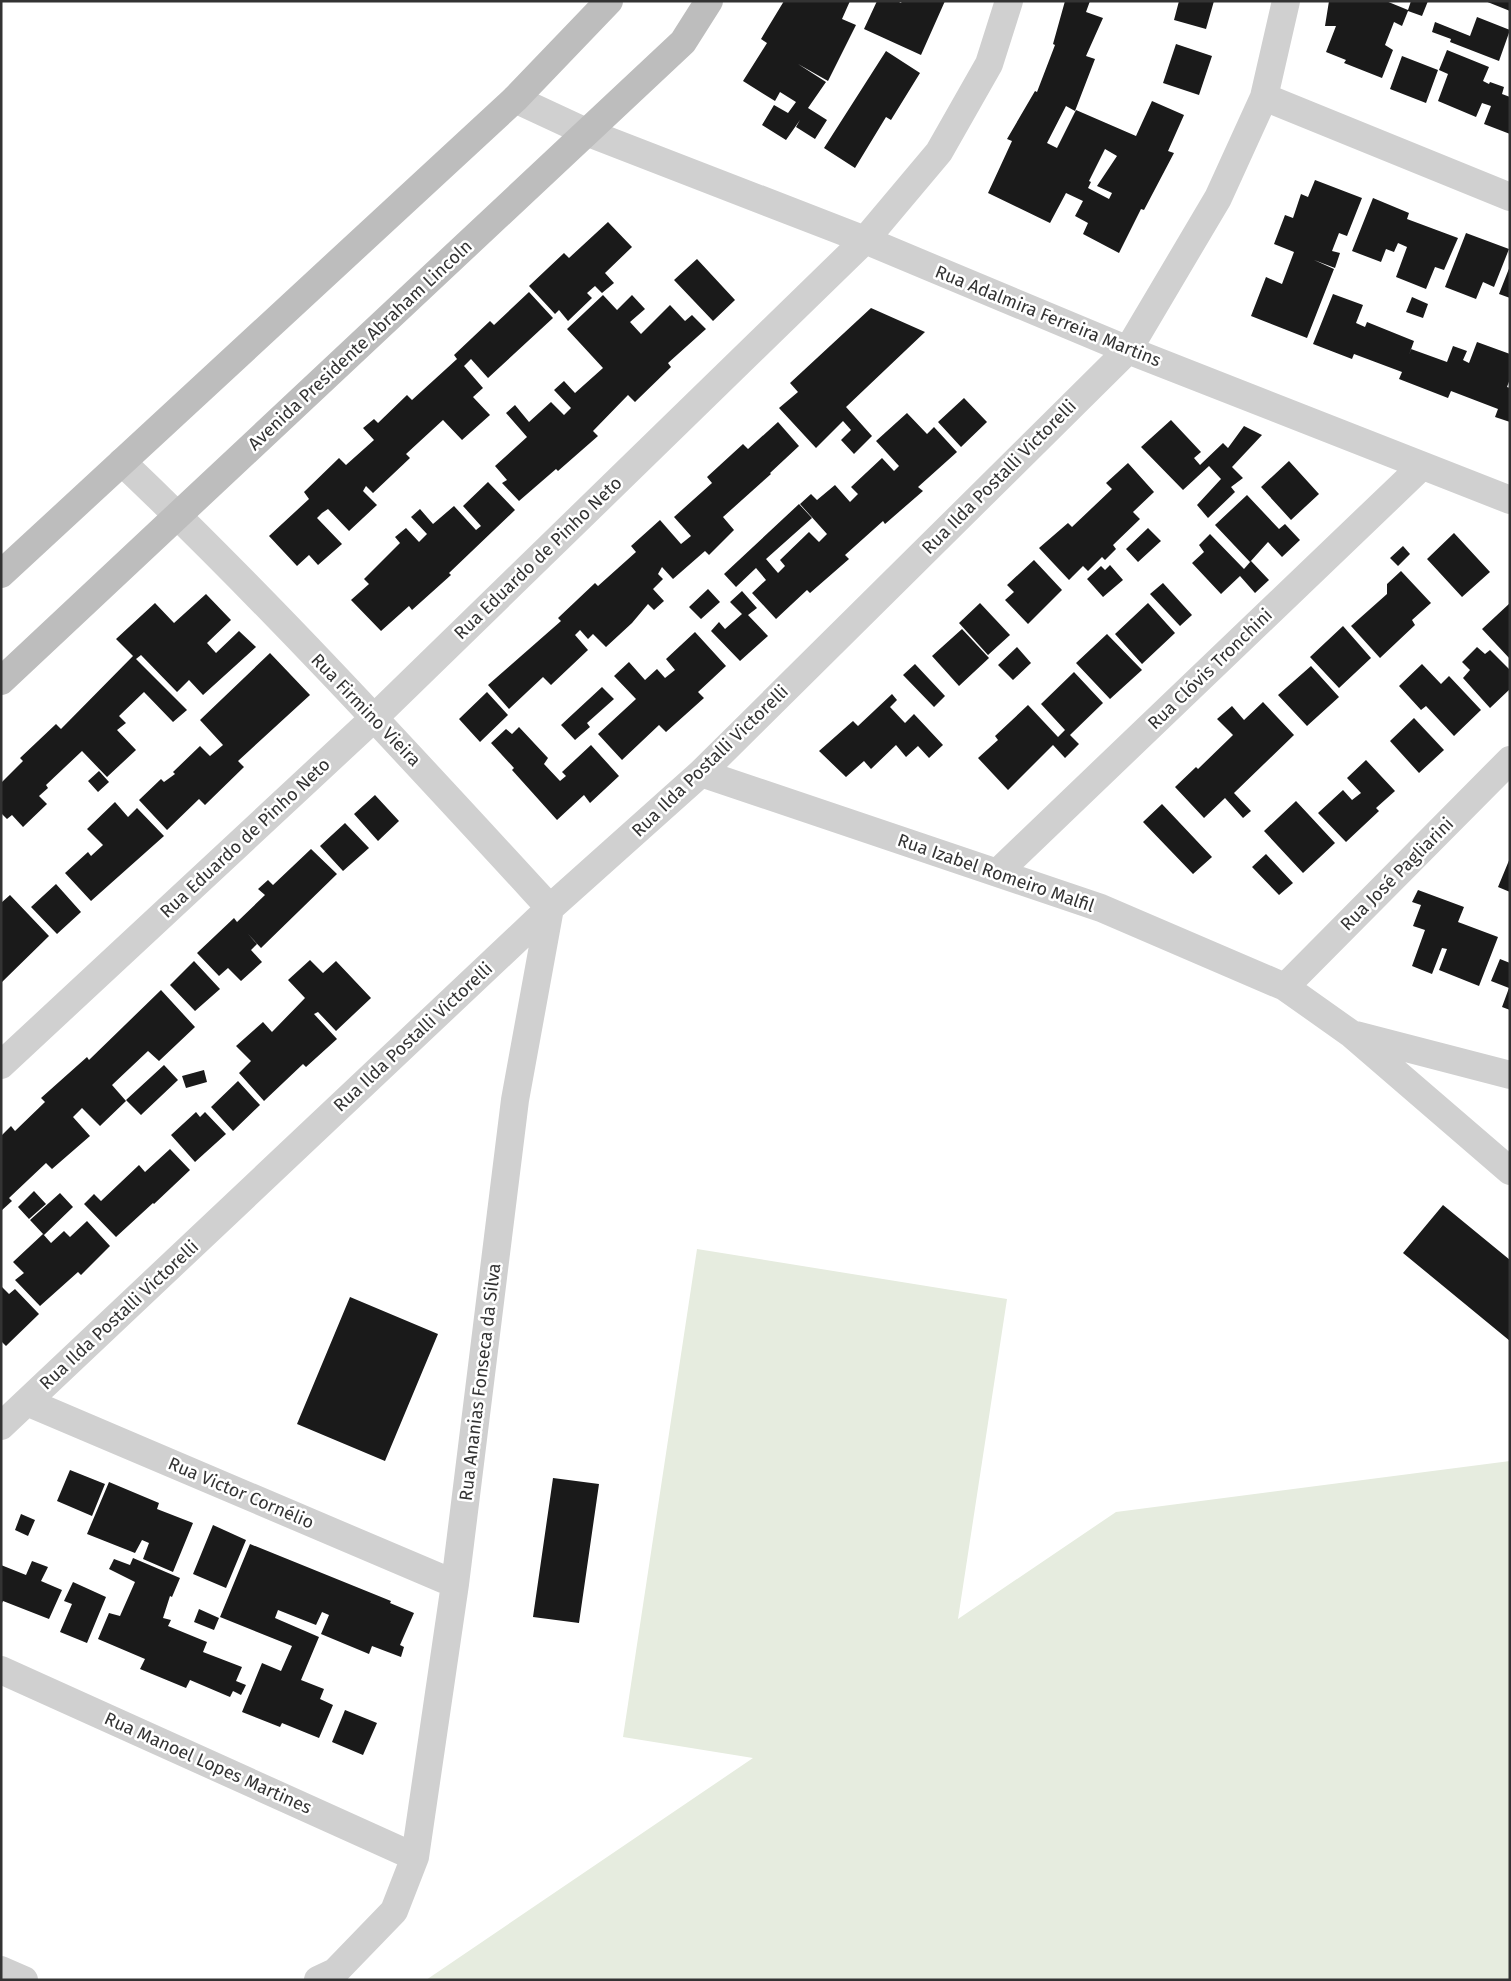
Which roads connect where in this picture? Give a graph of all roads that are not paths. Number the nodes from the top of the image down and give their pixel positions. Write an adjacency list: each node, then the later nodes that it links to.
1 (609, 1): 6 (street)
2 (709, 1): 7 (street, Avenida Presidente Abraham Lincoln)
3 (1009, 1): 9 (street, Rua Eduardo de Pinho Neto)
4 (1286, 1): 5 (street, Rua Ilda Postalli Victorelli)
5 (1264, 97): 8 (street); 10 (street, Rua Ilda Postalli Victorelli)
6 (515, 99): 7 (street, Rua Adalmira Ferreira Martins); 11 (street)
7 (586, 132): 9 (street, Rua Adalmira Ferreira Martins); 14 (street, Avenida Presidente Abraham Lincoln)
8 (1510, 197)
9 (865, 240): 10 (street, Rua Adalmira Ferreira Martins); 17 (street, Rua Eduardo de Pinho Neto)
10 (1128, 350): 12 (street, Rua Adalmira Ferreira Martins); 19 (street, Rua Ilda Postalli Victorelli)
11 (122, 462): 14 (street, Rua Firmino Vieira); 15 (street)
12 (1422, 466): 13 (street, Rua Adalmira Ferreira Martins); 20 (street, Rua Clóvis Tronchini)
13 (1510, 500)
14 (178, 515): 16 (street, Avenida Presidente Abraham Lincoln); 17 (street, Rua Firmino Vieira)
15 (1, 574)
16 (1, 681)
17 (374, 718): 21 (street, Rua Firmino Vieira); 24 (street, Rua Eduardo de Pinho Neto)
18 (1508, 763): 22 (street, Rua José Pagliarini)
19 (701, 773): 20 (street, Rua Izabel Romeiro Malfil); 21 (street, Rua Ilda Postalli Victorelli)
20 (998, 872): 22 (street, Rua Izabel Romeiro Malfil)
21 (550, 908): 27 (street, Rua Ilda Postalli Victorelli); 29 (street, Rua Ananias Fonseca da Silva)
22 (1285, 987): 23 (street, Rua Izabel Romeiro Malfil)
23 (1350, 1033): 25 (street); 26 (street, Rua Izabel Romeiro Malfil)
24 (1, 1065)
25 (1510, 1075)
26 (1510, 1171)
27 (27, 1402): 28 (street, Rua Ilda Postalli Victorelli); 29 (street, Rua Victor Cornélio)
28 (1, 1426)
29 (455, 1584): 31 (street, Rua Ananias Fonseca da Silva)
30 (1, 1670): 31 (street, Rua Manoel Lopes Martines)
31 (415, 1857): 34 (street, Rua Ananias Fonseca da Silva)
32 (1, 1970): 33 (street)
33 (24, 1980)
34 (318, 1980)

